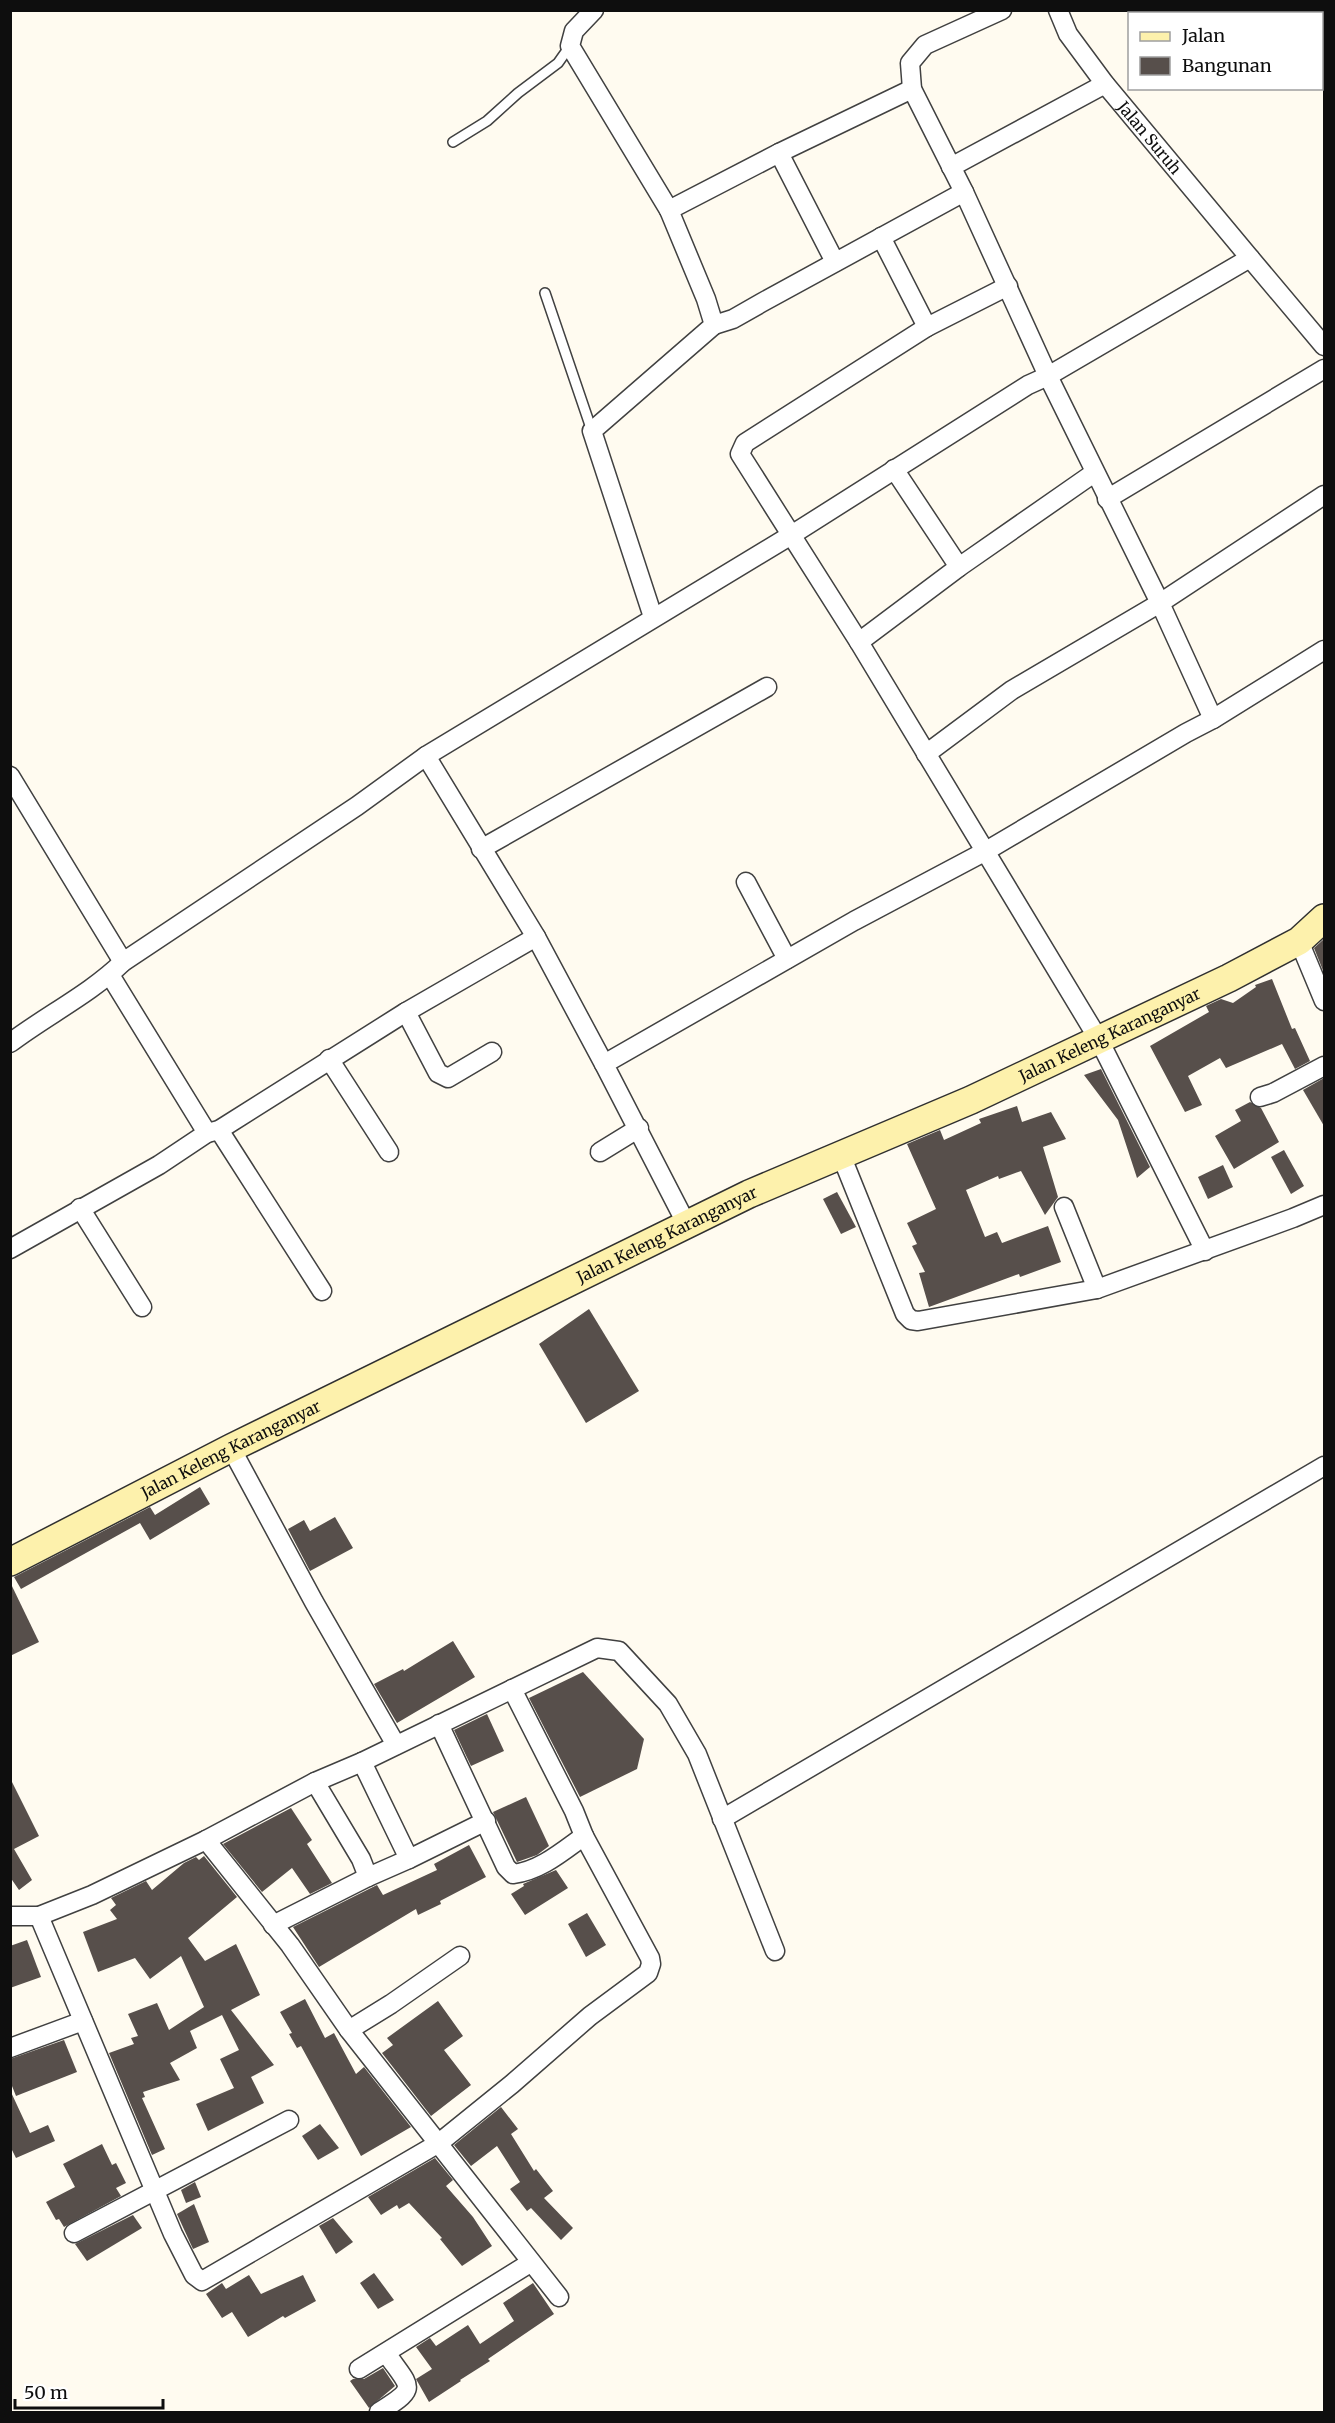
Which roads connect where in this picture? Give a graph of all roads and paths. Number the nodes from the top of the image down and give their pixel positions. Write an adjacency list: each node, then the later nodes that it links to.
1 (594, 10): 4 (street)
2 (1002, 10): 6 (street)
3 (1058, 10): 5 (street, Jalan Suruh)
4 (570, 46): 7 (lane); 11 (street)
5 (1105, 84): 9 (street); 13 (street, Jalan Suruh)
6 (912, 89): 8 (street); 9 (street)
7 (453, 142)
8 (779, 153): 11 (street); 14 (street)
9 (951, 167): 10 (street)
10 (964, 192): 12 (street); 15 (street)
11 (669, 210): 17 (street)
12 (881, 237): 14 (street); 18 (street)
13 (1250, 258): 19 (street, Jalan Suruh); 21 (street)
14 (835, 262): 17 (street)
15 (1008, 286): 18 (street); 21 (street)
16 (545, 293): 22 (lane)
17 (714, 325): 22 (street)
18 (927, 327): 27 (street)
19 (1324, 346)
20 (1324, 369): 26 (street)
21 (1048, 376): 23 (street); 24 (street)
22 (592, 431): 30 (street)
23 (894, 469): 27 (street); 28 (street)
24 (1094, 474): 26 (street); 28 (street)
25 (1324, 495): 29 (street)
26 (1107, 499): 29 (street)
27 (793, 534): 30 (street); 31 (street)
28 (959, 567): 31 (street)
29 (1160, 603): 34 (street); 35 (street)
30 (653, 617): 36 (street)
31 (859, 642): 35 (street)
32 (1324, 650): 34 (street)
33 (767, 687): 38 (street)
34 (1213, 719): 39 (street)
35 (926, 754): 39 (street)
36 (426, 756): 38 (street); 45 (street)
37 (10, 776): 45 (street)
38 (481, 849): 42 (street)
39 (986, 851): 44 (street); 49 (street)
40 (746, 882): 44 (street)
41 (1324, 918): 43 (main road, Jalan Keleng Karanganyar)
42 (536, 937): 48 (street); 53 (street)
43 (1299, 941): 47 (street); 49 (main road, Jalan Keleng Karanganyar)
44 (787, 959): 53 (street)
45 (123, 963): 46 (street)
46 (110, 975): 50 (street); 57 (street)
47 (1324, 1001)
48 (406, 1012): 51 (street); 52 (street)
49 (1099, 1040): 60 (main road, Jalan Keleng Karanganyar); 66 (street)
50 (10, 1043)
51 (492, 1052)
52 (330, 1059): 57 (street); 58 (street)
53 (604, 1064): 56 (street)
54 (1324, 1066): 55 (street)
55 (1260, 1097)
56 (639, 1128): 59 (street); 64 (street)
57 (213, 1131): 62 (street); 68 (street)
58 (389, 1152)
59 (600, 1152)
60 (841, 1155): 64 (main road, Jalan Keleng Karanganyar); 67 (street)
61 (1324, 1205): 66 (street)
62 (80, 1208): 65 (street); 69 (street)
63 (1064, 1208): 67 (street)
64 (687, 1226): 70 (main road, Jalan Keleng Karanganyar)
65 (10, 1249)
66 (1205, 1251): 67 (street)
67 (1097, 1289)
68 (322, 1291)
69 (142, 1308)
70 (231, 1448): 72 (main road, Jalan Keleng Karanganyar); 75 (street)
71 (1324, 1466): 78 (street)
72 (10, 1562)
73 (512, 1689): 74 (street); 78 (street); 80 (street)
74 (439, 1724): 75 (street); 79 (street)
75 (396, 1745): 76 (street)
76 (362, 1762): 77 (street); 82 (street)
77 (315, 1782): 81 (street); 83 (street)
78 (722, 1819): 87 (street)
79 (486, 1821): 80 (street); 82 (street)
80 (584, 1836): 93 (street)
81 (206, 1840): 85 (street); 86 (street)
82 (409, 1859): 83 (street)
83 (368, 1877): 86 (street)
84 (10, 1916): 85 (street)
85 (39, 1916): 89 (street)
86 (273, 1925): 90 (street)
87 (775, 1951)
88 (460, 1956): 90 (street)
89 (82, 2021): 91 (street); 94 (street)
90 (349, 2030): 93 (street)
91 (10, 2048)
92 (289, 2120): 94 (street)
93 (439, 2143): 94 (street); 96 (street)
94 (154, 2190): 95 (street)
95 (74, 2233)
96 (530, 2263): 97 (street); 98 (street)
97 (559, 2297)
98 (386, 2353): 99 (street); 100 (street)
99 (359, 2369)
100 (379, 2412)

